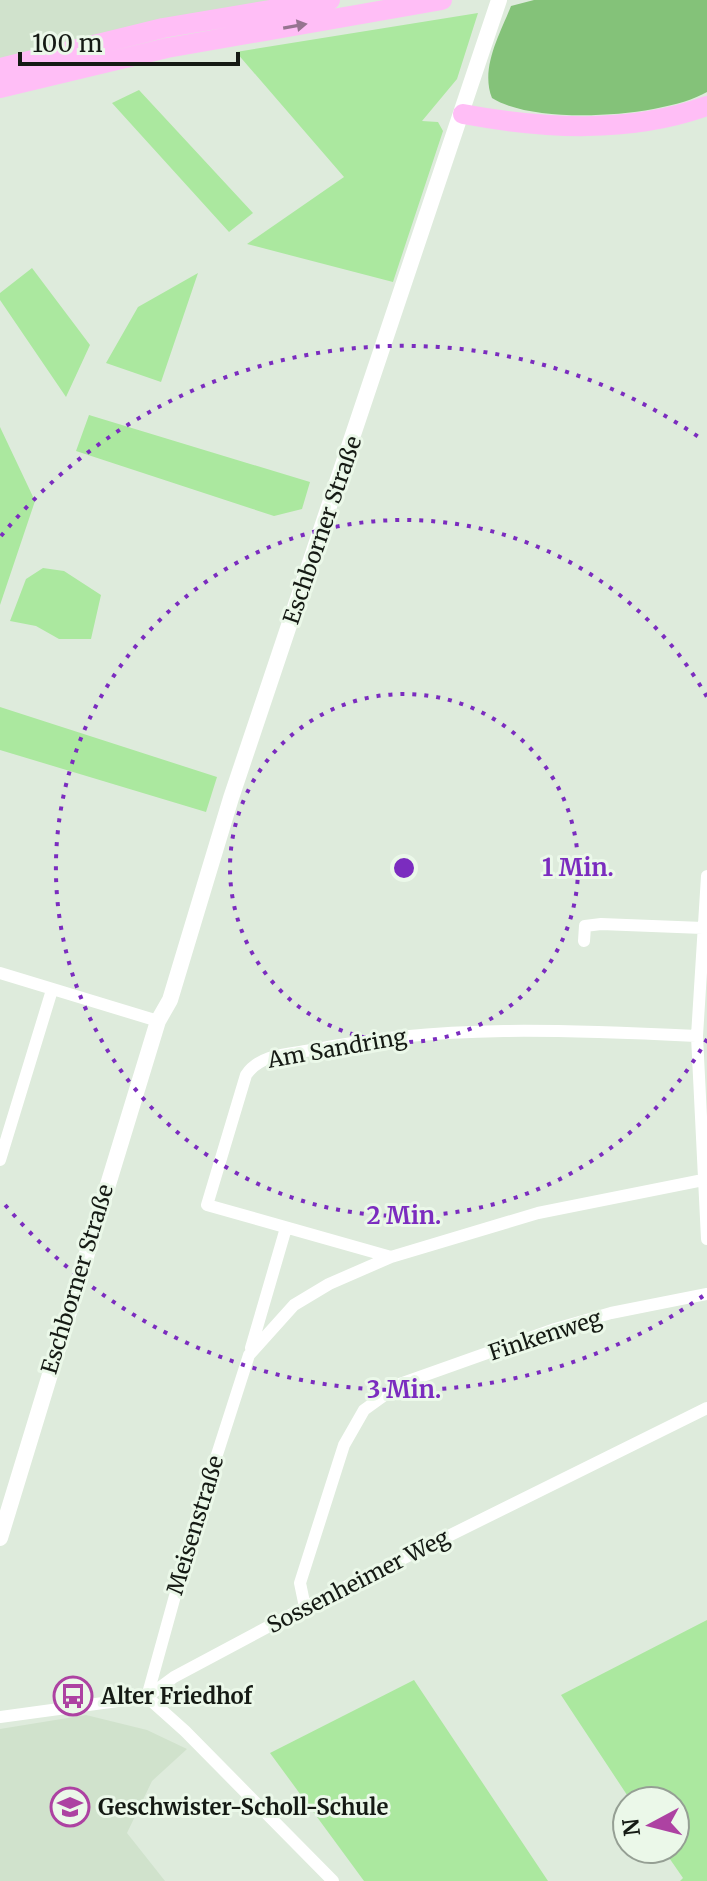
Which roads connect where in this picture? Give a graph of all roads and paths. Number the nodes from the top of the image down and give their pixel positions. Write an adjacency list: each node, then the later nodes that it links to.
1 (330, 0): 4 (highway)
2 (442, 0): 5 (highway, one-way to 2)
3 (499, 0): 7 (street, Eschborner Straße)
4 (0, 68)
5 (0, 88)
6 (707, 106): 7 (highway)
7 (463, 114): 14 (street, Eschborner Straße)
8 (707, 876): 9 (street)
9 (703, 928): 10 (street); 11 (street)
10 (584, 941)
11 (704, 958): 15 (street)
12 (0, 973): 13 (street)
13 (52, 990): 14 (street); 17 (street)
14 (158, 1021): 26 (street, Eschborner Straße)
15 (697, 1036): 16 (street); 20 (street, Am Sandring)
16 (703, 1094): 18 (street)
17 (0, 1160)
18 (703, 1180): 19 (street); 22 (street)
19 (706, 1222): 21 (street)
20 (286, 1228): 22 (street, Am Sandring); 24 (street, Meisenstraße)
21 (707, 1239)
22 (391, 1257): 24 (street, Meisenstraße)
23 (707, 1294): 27 (street, Finkenweg)
24 (249, 1355): 28 (street, Meisenstraße)
25 (707, 1408): 27 (street, Sossenheimer Weg)
26 (0, 1538)
27 (305, 1607): 28 (street, Sossenheimer Weg)
28 (147, 1697): 29 (street, Sossenheimer Weg); 30 (street)
29 (0, 1717)
30 (333, 1881)

